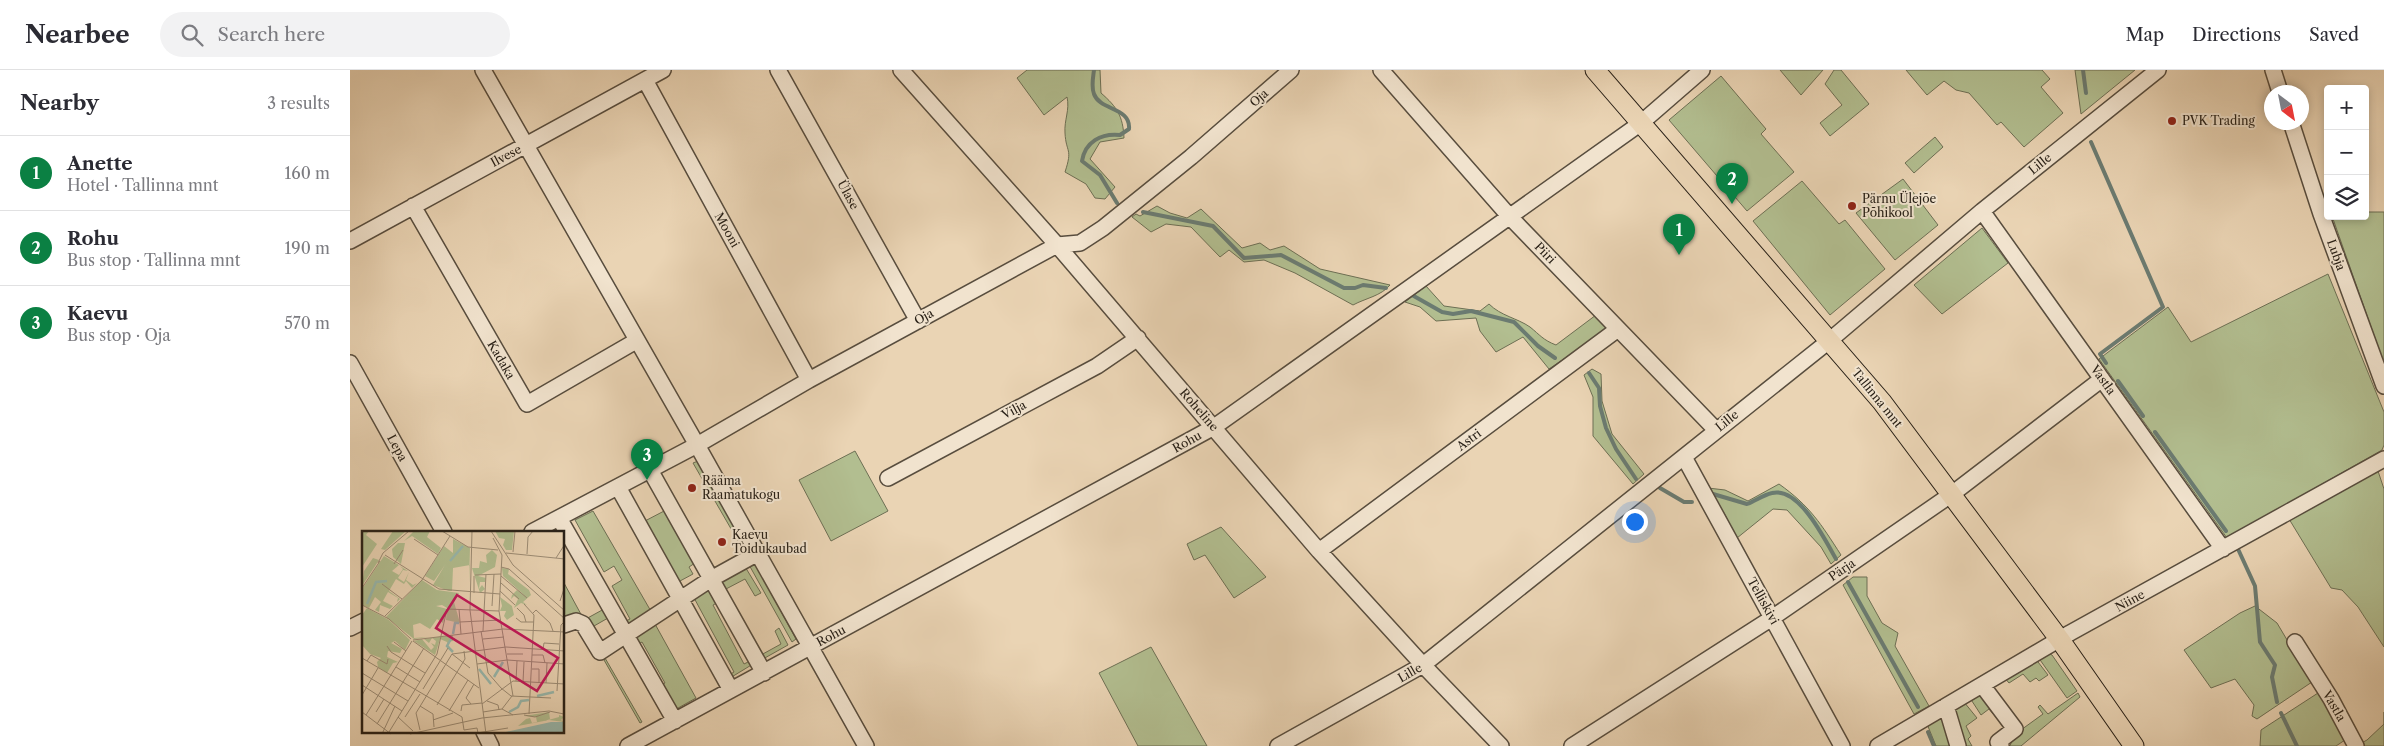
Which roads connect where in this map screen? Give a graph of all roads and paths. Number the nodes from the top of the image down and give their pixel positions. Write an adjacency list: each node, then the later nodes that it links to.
1 (483, 70): 15 (street)
2 (663, 70): 11 (street, Ilvese)
3 (778, 70): 21 (street, Ülase)
4 (901, 70): 20 (street, Roheline)
5 (1291, 70): 20 (street, Oja)
6 (1381, 70): 18 (street, Piiri)
7 (1595, 70): 13 (main road, Tallinna mnt)
8 (1702, 70): 13 (street, Rohu)
9 (2158, 70): 17 (street, Lille)
10 (2273, 70): 12 (street)
11 (645, 80): 15 (street, Ilvese); 28 (street, Mooni)
12 (2278, 85)
13 (1640, 122): 18 (street, Rohu); 25 (main road, Tallinna mnt)
14 (2293, 130): 29 (street, Lubja)
15 (525, 146): 16 (street, Ilvese); 24 (street)
16 (412, 206): 19 (street, Ilvese); 24 (street, Kadaka)
17 (1982, 211): 25 (street, Lille); 27 (street, Vastla)
18 (1510, 217): 22 (street, Piiri); 30 (street, Rohu)
19 (350, 241)
20 (1057, 245): 21 (street, Oja); 23 (street, Roheline)
21 (918, 321): 28 (street, Oja)
22 (1618, 329): 31 (street, Piiri); 43 (street, Astri)
23 (1138, 338): 30 (street, Roheline); 36 (street, Vilja)
24 (636, 341): 32 (street)
25 (1829, 341): 31 (street, Lille); 38 (main road, Tallinna mnt)
26 (350, 363): 40 (street, Lepa)
27 (2102, 379): 38 (street, Pärja); 42 (street, Vastla)
28 (809, 380): 32 (street, Oja)
29 (2384, 386)
30 (1214, 427): 43 (street, Roheline); 54 (street, Rohu)
31 (1716, 430): 33 (street, Lille)
32 (697, 445): 35 (street, Oja); 44 (street)
33 (1684, 457): 47 (street, Telliskivi); 55 (street, Lille)
34 (2384, 459): 42 (street, Niine)
35 (650, 470): 37 (street, Oja); 45 (street)
36 (888, 478)
37 (618, 487): 39 (street, Oja); 46 (street)
38 (1952, 494): 47 (street, Pärja); 52 (main road, Tallinna mnt)
39 (559, 518): 41 (street, Oja); 51 (street)
40 (443, 531)
41 (534, 531)
42 (2223, 549): 52 (street, Niine)
43 (1319, 551): 55 (street, Roheline)
44 (758, 553): 45 (street); 54 (street)
45 (711, 579): 46 (street); 56 (street)
46 (681, 600): 51 (street); 58 (street)
47 (1772, 618): 68 (street, Pärja); 69 (street, Telliskivi)
48 (362, 622): 50 (street)
49 (565, 625): 51 (street)
50 (350, 628)
51 (626, 636): 60 (street)
52 (2060, 640): 57 (street, Niine); 73 (main road, Tallinna mnt)
53 (2295, 642): 74 (street, Vastla)
54 (811, 647): 56 (street, Rohu); 65 (street)
55 (1423, 665): 66 (street, Lille); 67 (street, Roheline)
56 (764, 673): 58 (street, Rohu)
57 (1982, 685): 59 (street, Niine); 72 (street)
58 (732, 690): 60 (street, Rohu)
59 (1946, 706): 70 (street, Niine); 71 (street)
60 (675, 721): 62 (street, Rohu)
61 (485, 734): 63 (street)
62 (649, 741): 64 (street, Rohu)
63 (491, 746)
64 (628, 746)
65 (866, 746)
66 (1278, 746)
67 (1501, 746)
68 (1572, 746)
69 (1842, 746)
70 (1878, 746)
71 (1958, 746)
72 (2001, 746)
73 (2134, 746)
74 (2356, 746)

